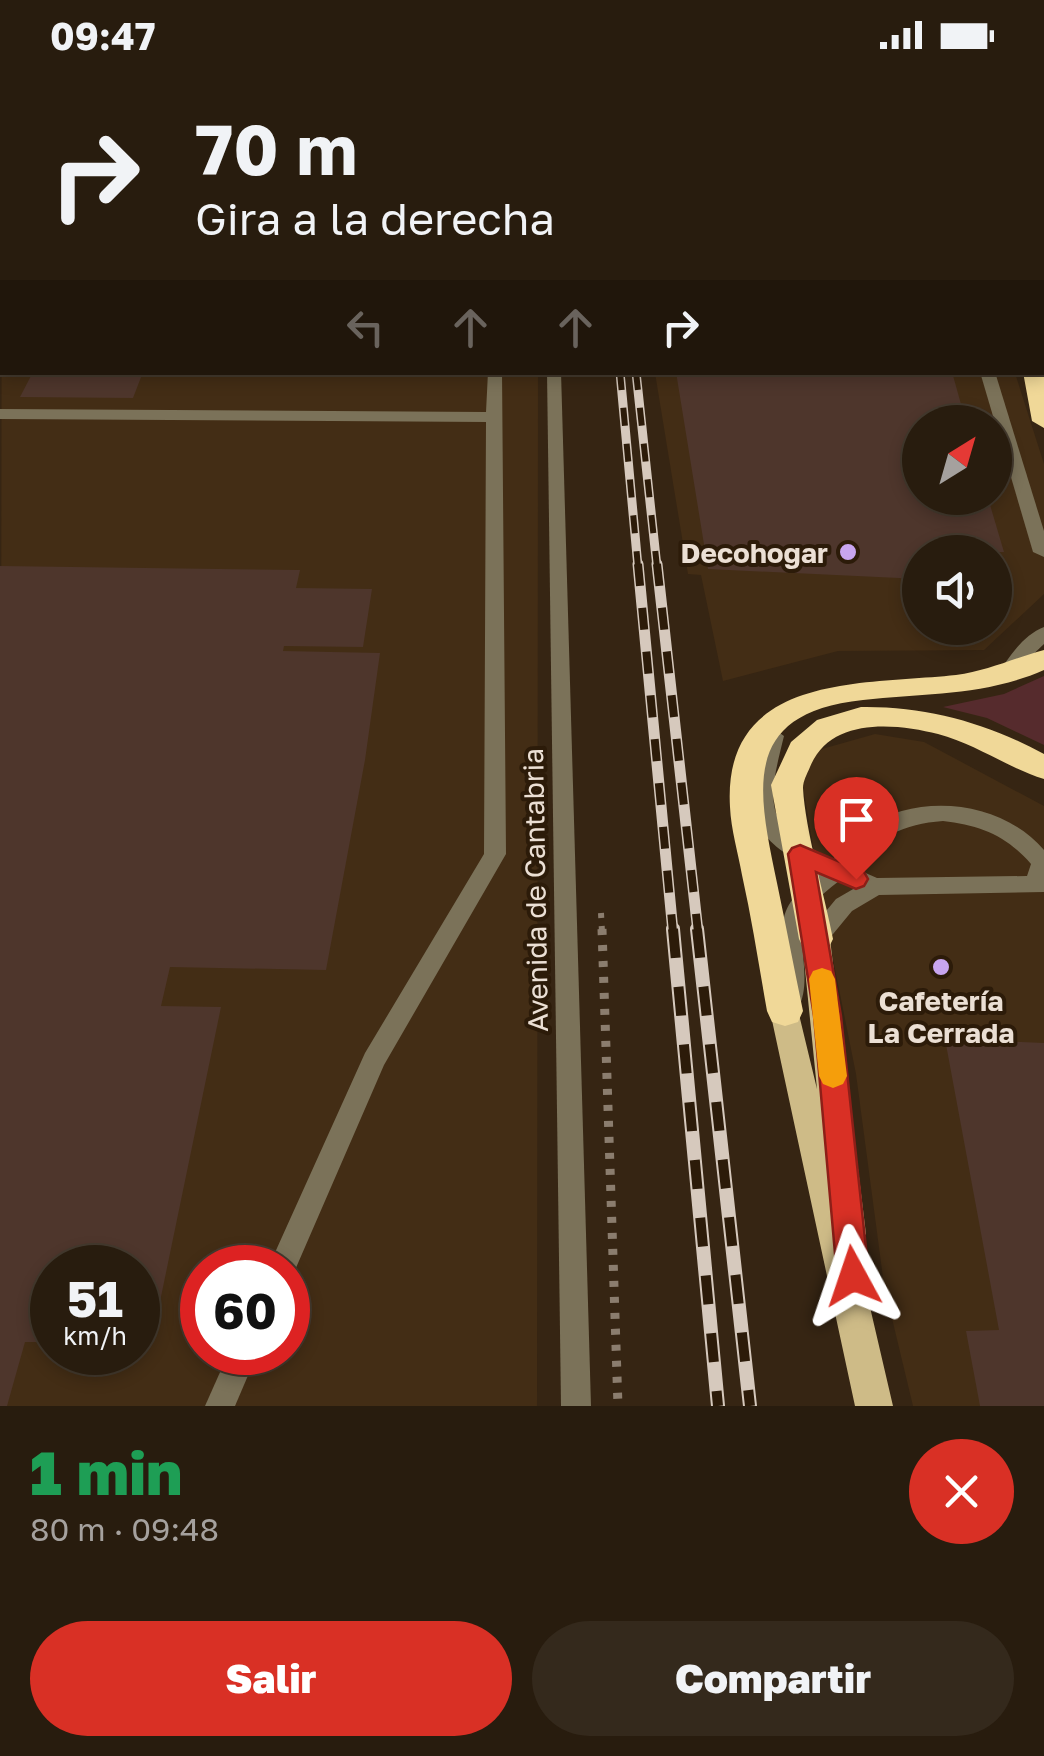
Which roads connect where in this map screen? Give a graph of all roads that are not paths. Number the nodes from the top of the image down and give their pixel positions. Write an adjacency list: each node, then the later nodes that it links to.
1 (494, 375): 6 (street)
2 (554, 375): 25 (street, Avenida de Cantabria)
3 (988, 375): 8 (street)
4 (1035, 375): 7 (highway)
5 (0, 414): 6 (street)
6 (494, 418): 21 (street)
7 (1044, 420)
8 (1043, 555)
9 (1044, 634): 11 (street)
10 (1044, 659): 11 (highway)
11 (1006, 678): 12 (highway)
12 (782, 715): 14 (street); 20 (highway)
13 (1044, 768): 14 (highway)
14 (800, 854): 15 (street); 18 (highway)
15 (836, 871): 16 (street); 17 (street); 18 (street)
16 (1039, 884): 17 (street)
17 (875, 888): 19 (street)
18 (808, 894): 19 (highway); 20 (street)
19 (816, 939): 22 (main road)
20 (785, 1011): 22 (main road)
21 (292, 1245)
22 (857, 1314): 26 (main road)
23 (234, 1375): 24 (street)
24 (220, 1406)
25 (576, 1406)
26 (874, 1406)

